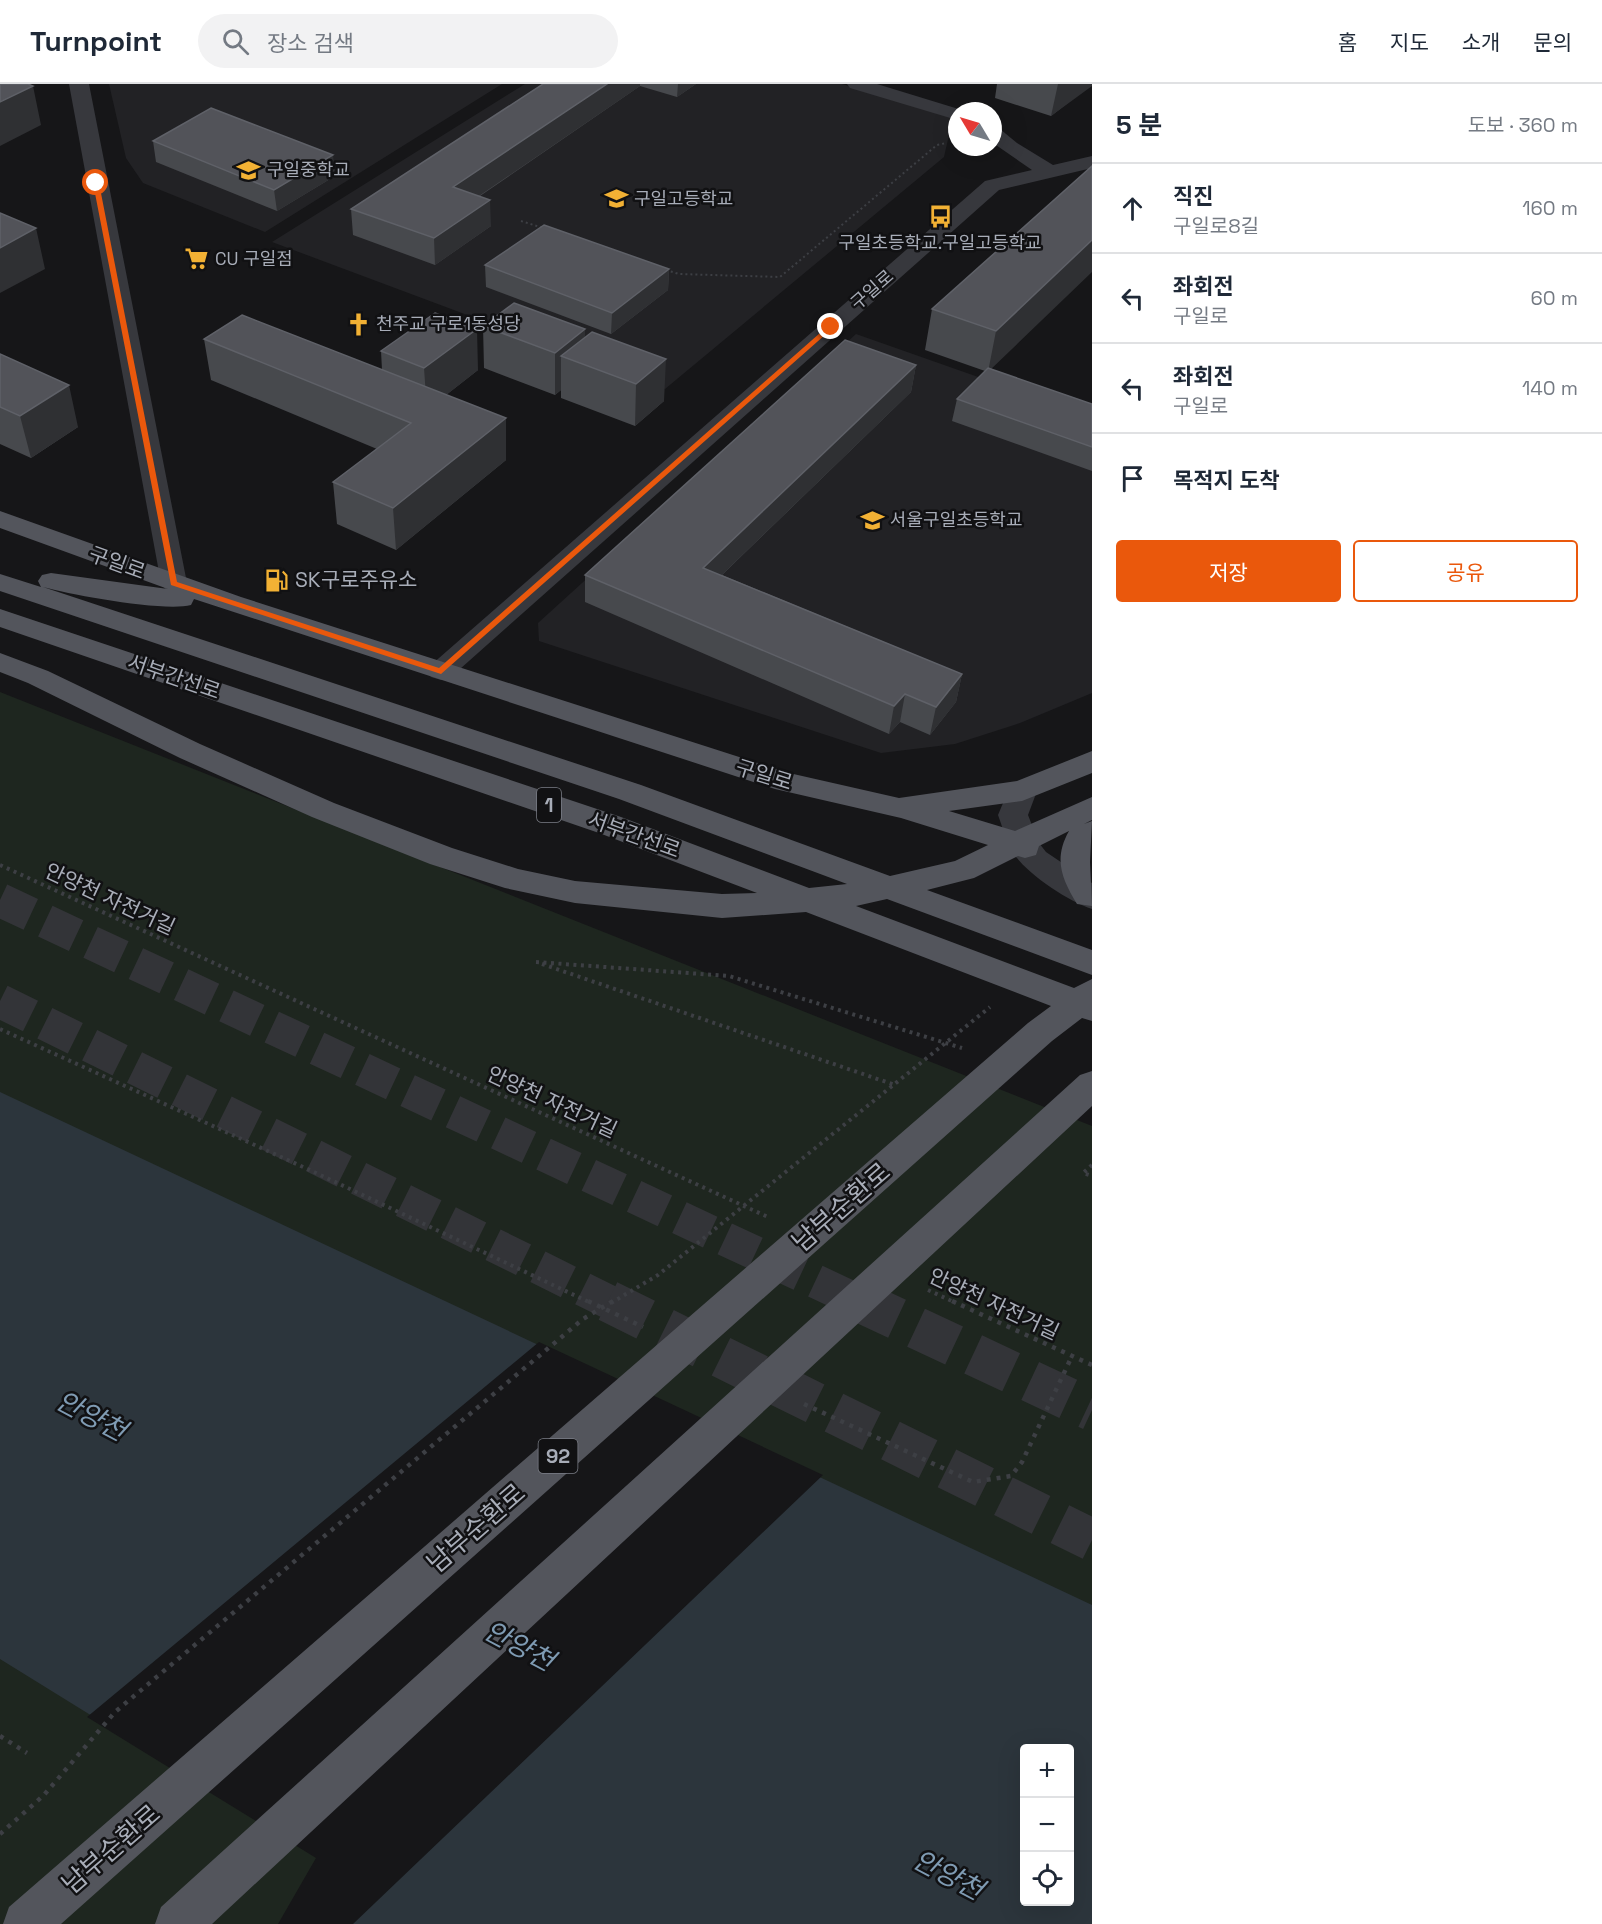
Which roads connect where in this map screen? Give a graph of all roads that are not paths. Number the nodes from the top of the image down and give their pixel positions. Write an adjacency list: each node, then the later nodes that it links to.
1 (79, 84): 10 (street)
2 (857, 84): 3 (street)
3 (948, 111)
4 (1002, 140): 6 (street)
5 (1092, 162): 6 (street, 구일로)
6 (1050, 172): 14 (street, 구일로)
7 (0, 519): 10 (main road, 구일로)
8 (0, 572): 11 (main road)
9 (0, 582): 22 (main road, 서부간선로 / 1)
10 (174, 583): 11 (main road, 구일로)
11 (231, 603): 14 (main road, 구일로)
12 (0, 618): 24 (main road, 서부간선로 / 1)
13 (0, 662): 17 (main road)
14 (441, 671): 18 (main road, 구일로)
15 (1092, 761): 16 (main road, 구일로)
16 (1022, 790): 18 (main road, 구일로); 20 (street)
17 (1092, 807)
18 (899, 808): 20 (main road)
19 (1092, 832): 21 (main road)
20 (1025, 847): 21 (street)
21 (1090, 897)
22 (1092, 963)
23 (1092, 992): 26 (main road, 남부순환로 / 92)
24 (1092, 1008)
25 (1092, 1085): 27 (main road)
26 (26, 1924)
27 (178, 1924)

